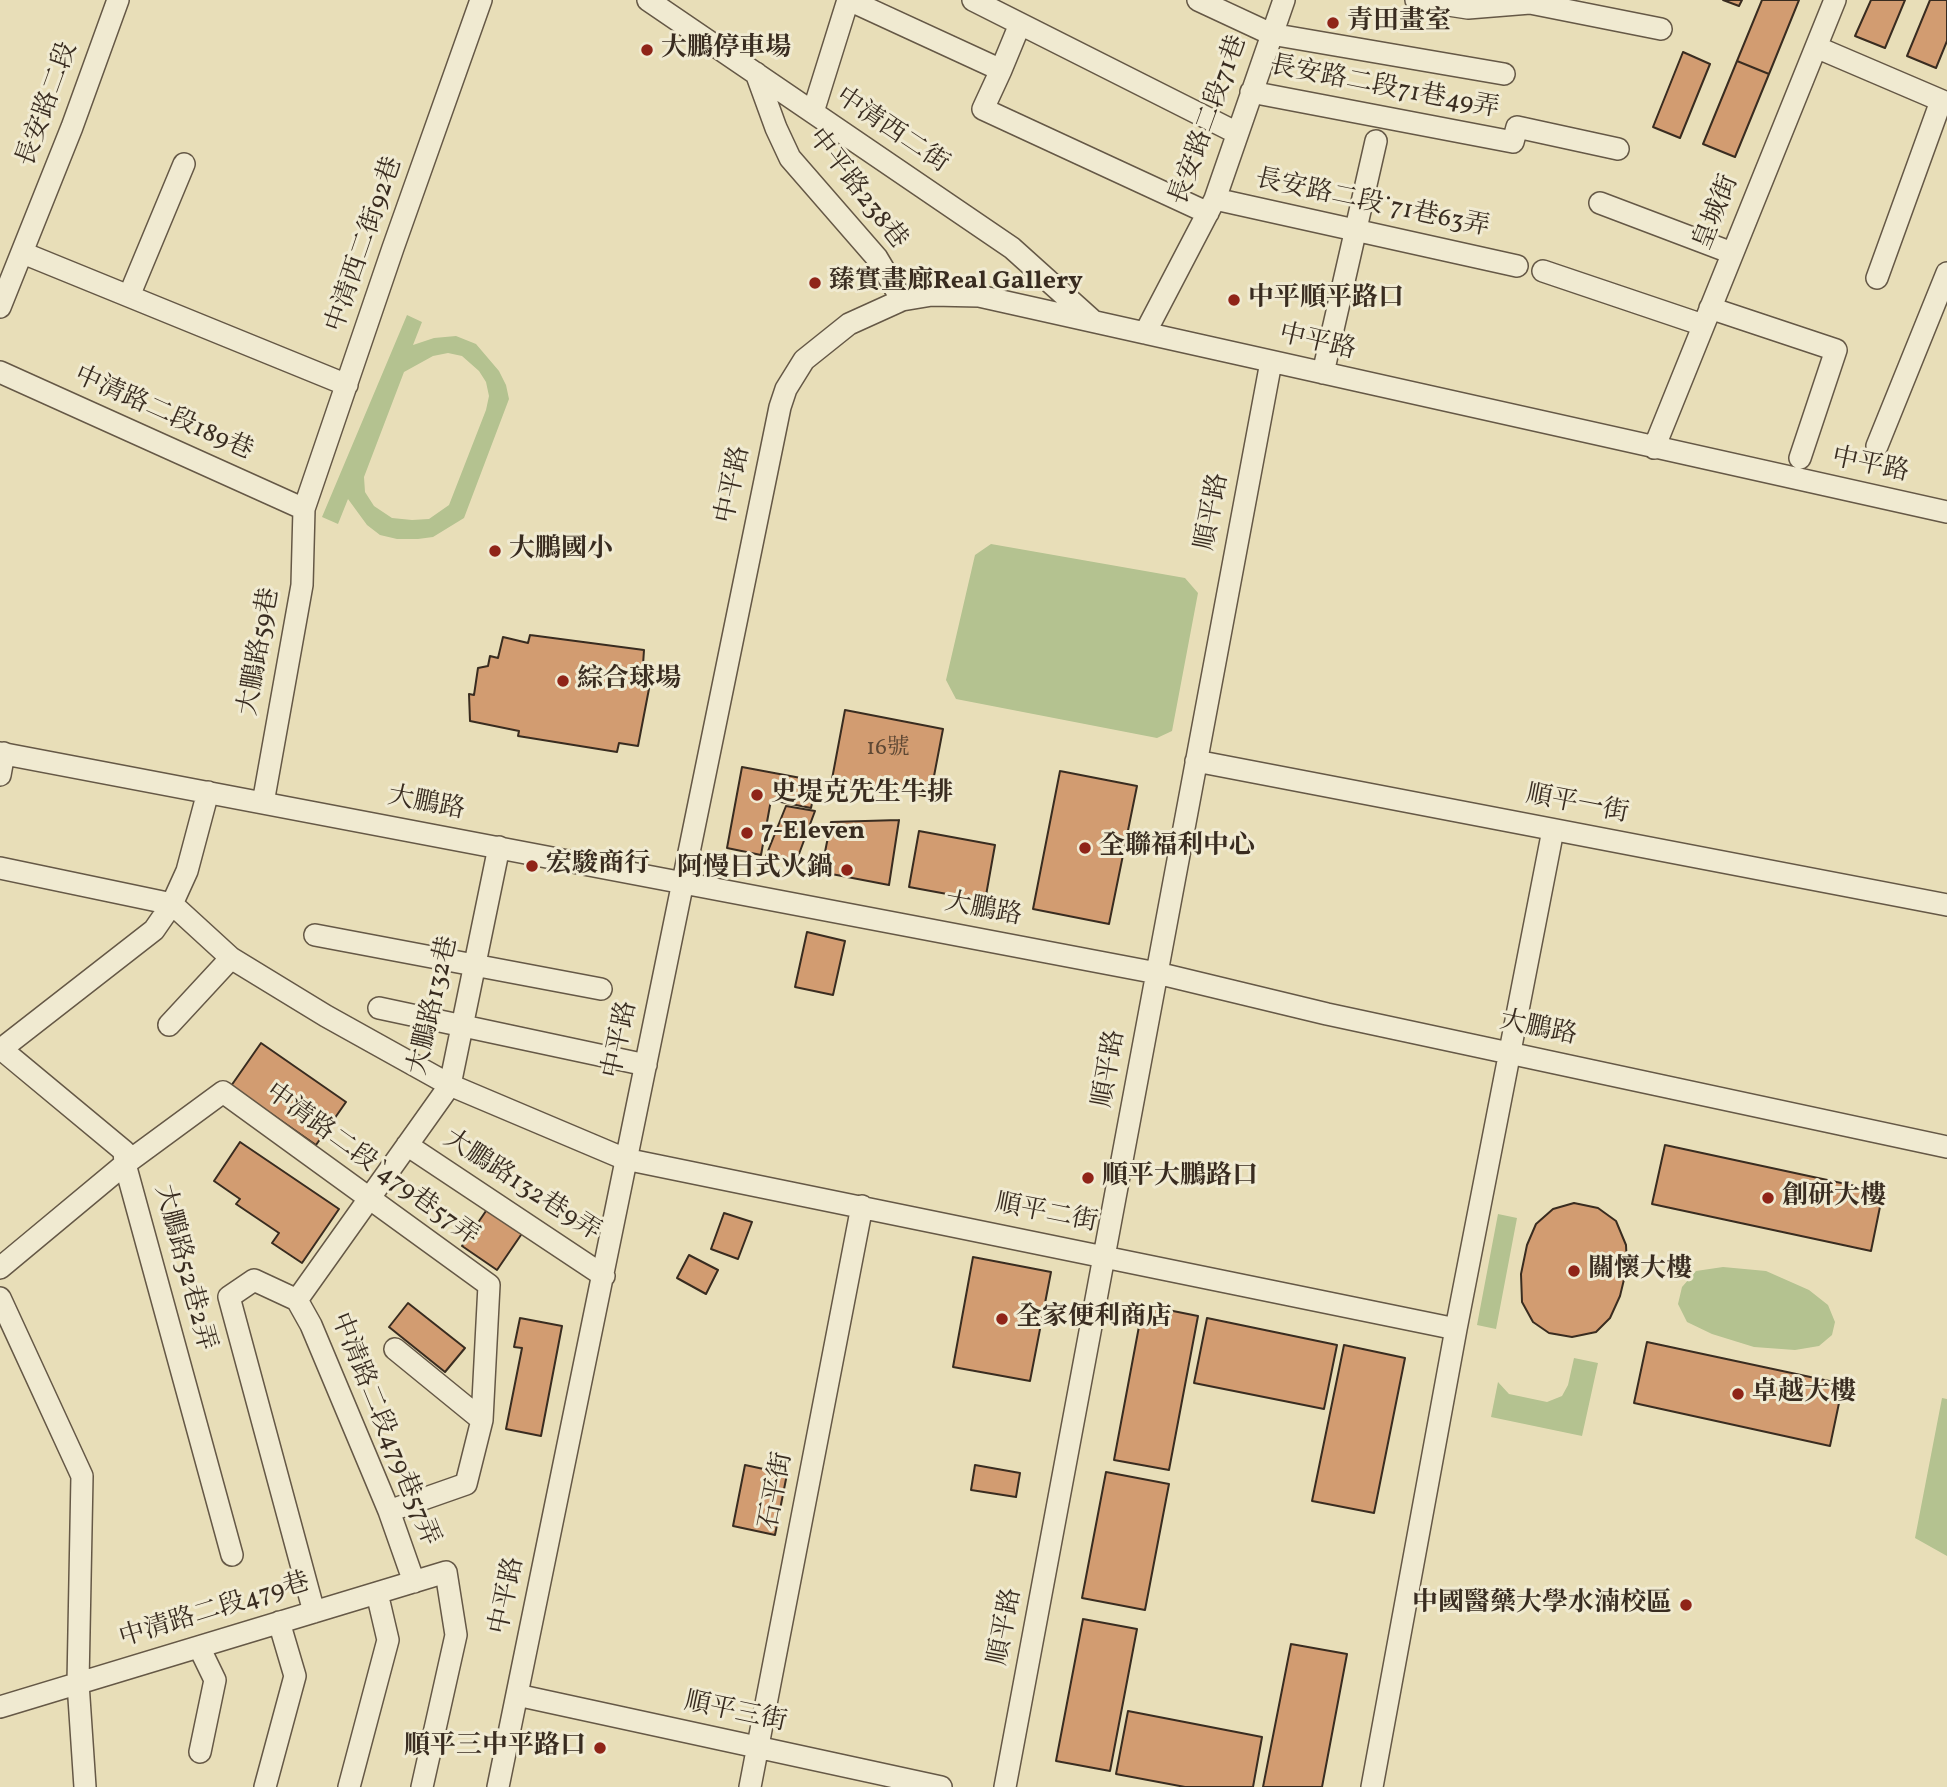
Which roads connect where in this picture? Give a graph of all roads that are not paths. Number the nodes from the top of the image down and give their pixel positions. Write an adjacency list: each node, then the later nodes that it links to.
1 (118, 0): 27 (street, 長安路二段)
2 (481, 0): 42 (street, 中清西二街92巷)
3 (648, 0): 15 (street, 中清西二街)
4 (849, 0): 14 (street); 19 (street)
5 (973, 0): 10 (street)
6 (1198, 0): 12 (street)
7 (1283, 0): 12 (street, 長安路二段71巷)
8 (1416, 0): 11 (street)
9 (1835, 0): 13 (street, 皇城街)
10 (1020, 24): 14 (street); 20 (street)
11 (1661, 29)
12 (1271, 34): 16 (street); 17 (street, 長安路二段71巷)
13 (1816, 47): 18 (street); 28 (street, 皇城街)
14 (1001, 70): 25 (street, 長安路二段˙71巷63弄)
15 (756, 73): 19 (street, 中清西二街); 34 (street, 中平路238巷)
16 (1504, 74)
17 (1251, 92): 20 (street, 長安路二段71巷); 22 (street, 長安路二段71巷49弄)
18 (1944, 102): 32 (street)
19 (813, 112): 37 (street, 中清西二街)
20 (1237, 133): 25 (street, 長安路二段71巷)
21 (1376, 141): 26 (street)
22 (1618, 149)
23 (184, 164): 33 (street)
24 (1600, 203): 28 (street)
25 (1212, 206): 26 (street, 長安路二段˙71巷63弄); 38 (street, 長安路二段71巷)
26 (1356, 230): 29 (street, 長安路二段˙71巷63弄); 41 (street)
27 (23, 253): 33 (street); 35 (street, 長安路二段)
28 (1732, 253): 36 (street, 皇城街)
29 (1517, 266)
30 (1543, 271): 36 (street)
31 (1947, 273): 43 (street)
32 (1877, 278)
33 (129, 296): 42 (street)
34 (902, 300): 37 (street, 中平路); 56 (street, 中平路)
35 (0, 307)
36 (1706, 316): 44 (street, 皇城街); 45 (street)
37 (1094, 321): 38 (street, 中平路)
38 (1145, 333): 39 (street, 中平路)
39 (1271, 362): 41 (street, 中平路); 49 (street, 順平路)
40 (0, 372): 46 (street, 中清路二段189巷)
41 (1323, 373): 44 (street, 中平路)
42 (347, 385): 46 (street, 中清西二街92巷)
43 (1877, 446)
44 (1654, 448): 47 (street, 中平路)
45 (1800, 458)
46 (304, 509): 52 (street, 大鵬路59巷)
47 (1947, 512)
48 (2, 753): 50 (street, 大鵬路); 51 (street, 大鵬路)
49 (1196, 761): 53 (street, 順平一街); 62 (street, 順平路)
50 (0, 775)
51 (208, 792): 52 (street, 大鵬路); 57 (street)
52 (263, 803): 54 (street, 大鵬路)
53 (1553, 830): 58 (street, 順平一街); 68 (street)
54 (499, 847): 56 (street, 大鵬路); 61 (street, 大鵬路132巷)
55 (0, 868): 57 (street)
56 (683, 882): 62 (street, 大鵬路); 69 (street, 中平路)
57 (172, 904): 60 (street, 順平二街); 67 (street)
58 (1947, 905)
59 (315, 935): 61 (street)
60 (231, 958): 65 (street); 70 (street, 順平二街)
61 (474, 964): 63 (street); 66 (street, 大鵬路132巷)
62 (1157, 973): 68 (street, 大鵬路); 77 (street, 順平路)
63 (601, 989)
64 (379, 1008): 66 (street)
65 (169, 1025)
66 (462, 1025): 69 (street); 70 (street, 大鵬路132巷)
67 (0, 1049): 74 (street, 大鵬路52巷2弄)
68 (1509, 1052): 72 (street, 大鵬路); 82 (street)
69 (646, 1065): 73 (street, 中平路)
70 (450, 1085): 71 (street, 大鵬路132巷); 73 (street, 順平二街)
71 (407, 1146): 75 (street, 大鵬路132巷); 79 (street, 大鵬路132巷9弄)
72 (1947, 1147)
73 (625, 1158): 76 (street, 順平二街); 79 (street, 中平路)
74 (125, 1164): 75 (street, 中清路二段ˋ479巷57弄); 78 (street, 中清路二段ˋ479巷57弄); 86 (street, 大鵬路52巷2弄)
75 (369, 1199): 81 (street, 大鵬路132巷); 84 (street, 中清路二段ˋ479巷57弄)
76 (862, 1206): 77 (street, 順平二街); 95 (street, 石平街)
77 (1104, 1255): 82 (street, 順平二街); 104 (street, 順平路)
78 (0, 1268)
79 (604, 1276): 93 (street, 中平路)
80 (0, 1298): 92 (street)
81 (297, 1300): 85 (street, 中清路二段479巷57弄); 89 (street)
82 (1456, 1329): 105 (street)
83 (395, 1349): 84 (street)
84 (482, 1420): 85 (street, 中清路二段ˋ479巷57弄)
85 (389, 1511): 87 (street, 中清路二段479巷57弄)
86 (232, 1555)
87 (414, 1582): 88 (street, 中清路二段479巷); 97 (street, 中清路二段479巷)
88 (377, 1593): 89 (street, 中清路二段479巷); 100 (street)
89 (314, 1612): 90 (street, 中清路二段479巷)
90 (279, 1622): 91 (street, 中清路二段479巷); 99 (street)
91 (199, 1647): 92 (street, 中清路二段479巷); 96 (street)
92 (78, 1683): 94 (street, 中清路二段479巷); 98 (street)
93 (517, 1695): 95 (street, 順平三街); 101 (street, 中平路)
94 (0, 1707)
95 (758, 1747): 102 (street, 石平街); 103 (street, 順平三街)
96 (200, 1752)
97 (423, 1782)
98 (85, 1787)
99 (265, 1787)
100 (349, 1787)
101 (498, 1787)
102 (750, 1787)
103 (941, 1787)
104 (1005, 1787)
105 (1373, 1787)

